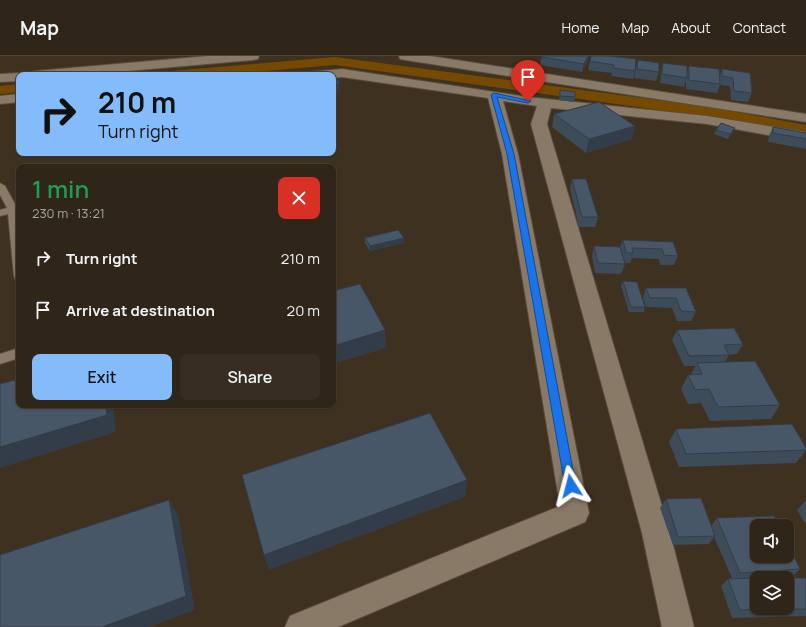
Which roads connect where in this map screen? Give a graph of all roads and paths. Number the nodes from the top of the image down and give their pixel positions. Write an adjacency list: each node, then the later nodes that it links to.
1 (254, 56): 3 (street)
2 (405, 56): 12 (street)
3 (187, 59): 4 (street)
4 (64, 72)
5 (336, 73): 8 (street)
6 (16, 76): 7 (street)
7 (0, 78)
8 (494, 95): 11 (street); 19 (street)
9 (16, 98): 10 (street)
10 (0, 100)
11 (545, 103): 13 (street); 20 (street)
12 (806, 118)
13 (806, 137)
14 (0, 186): 15 (lane)
15 (16, 209): 16 (lane)
16 (0, 213)
17 (16, 355): 18 (lane)
18 (0, 359)
19 (301, 627)
20 (678, 627)

